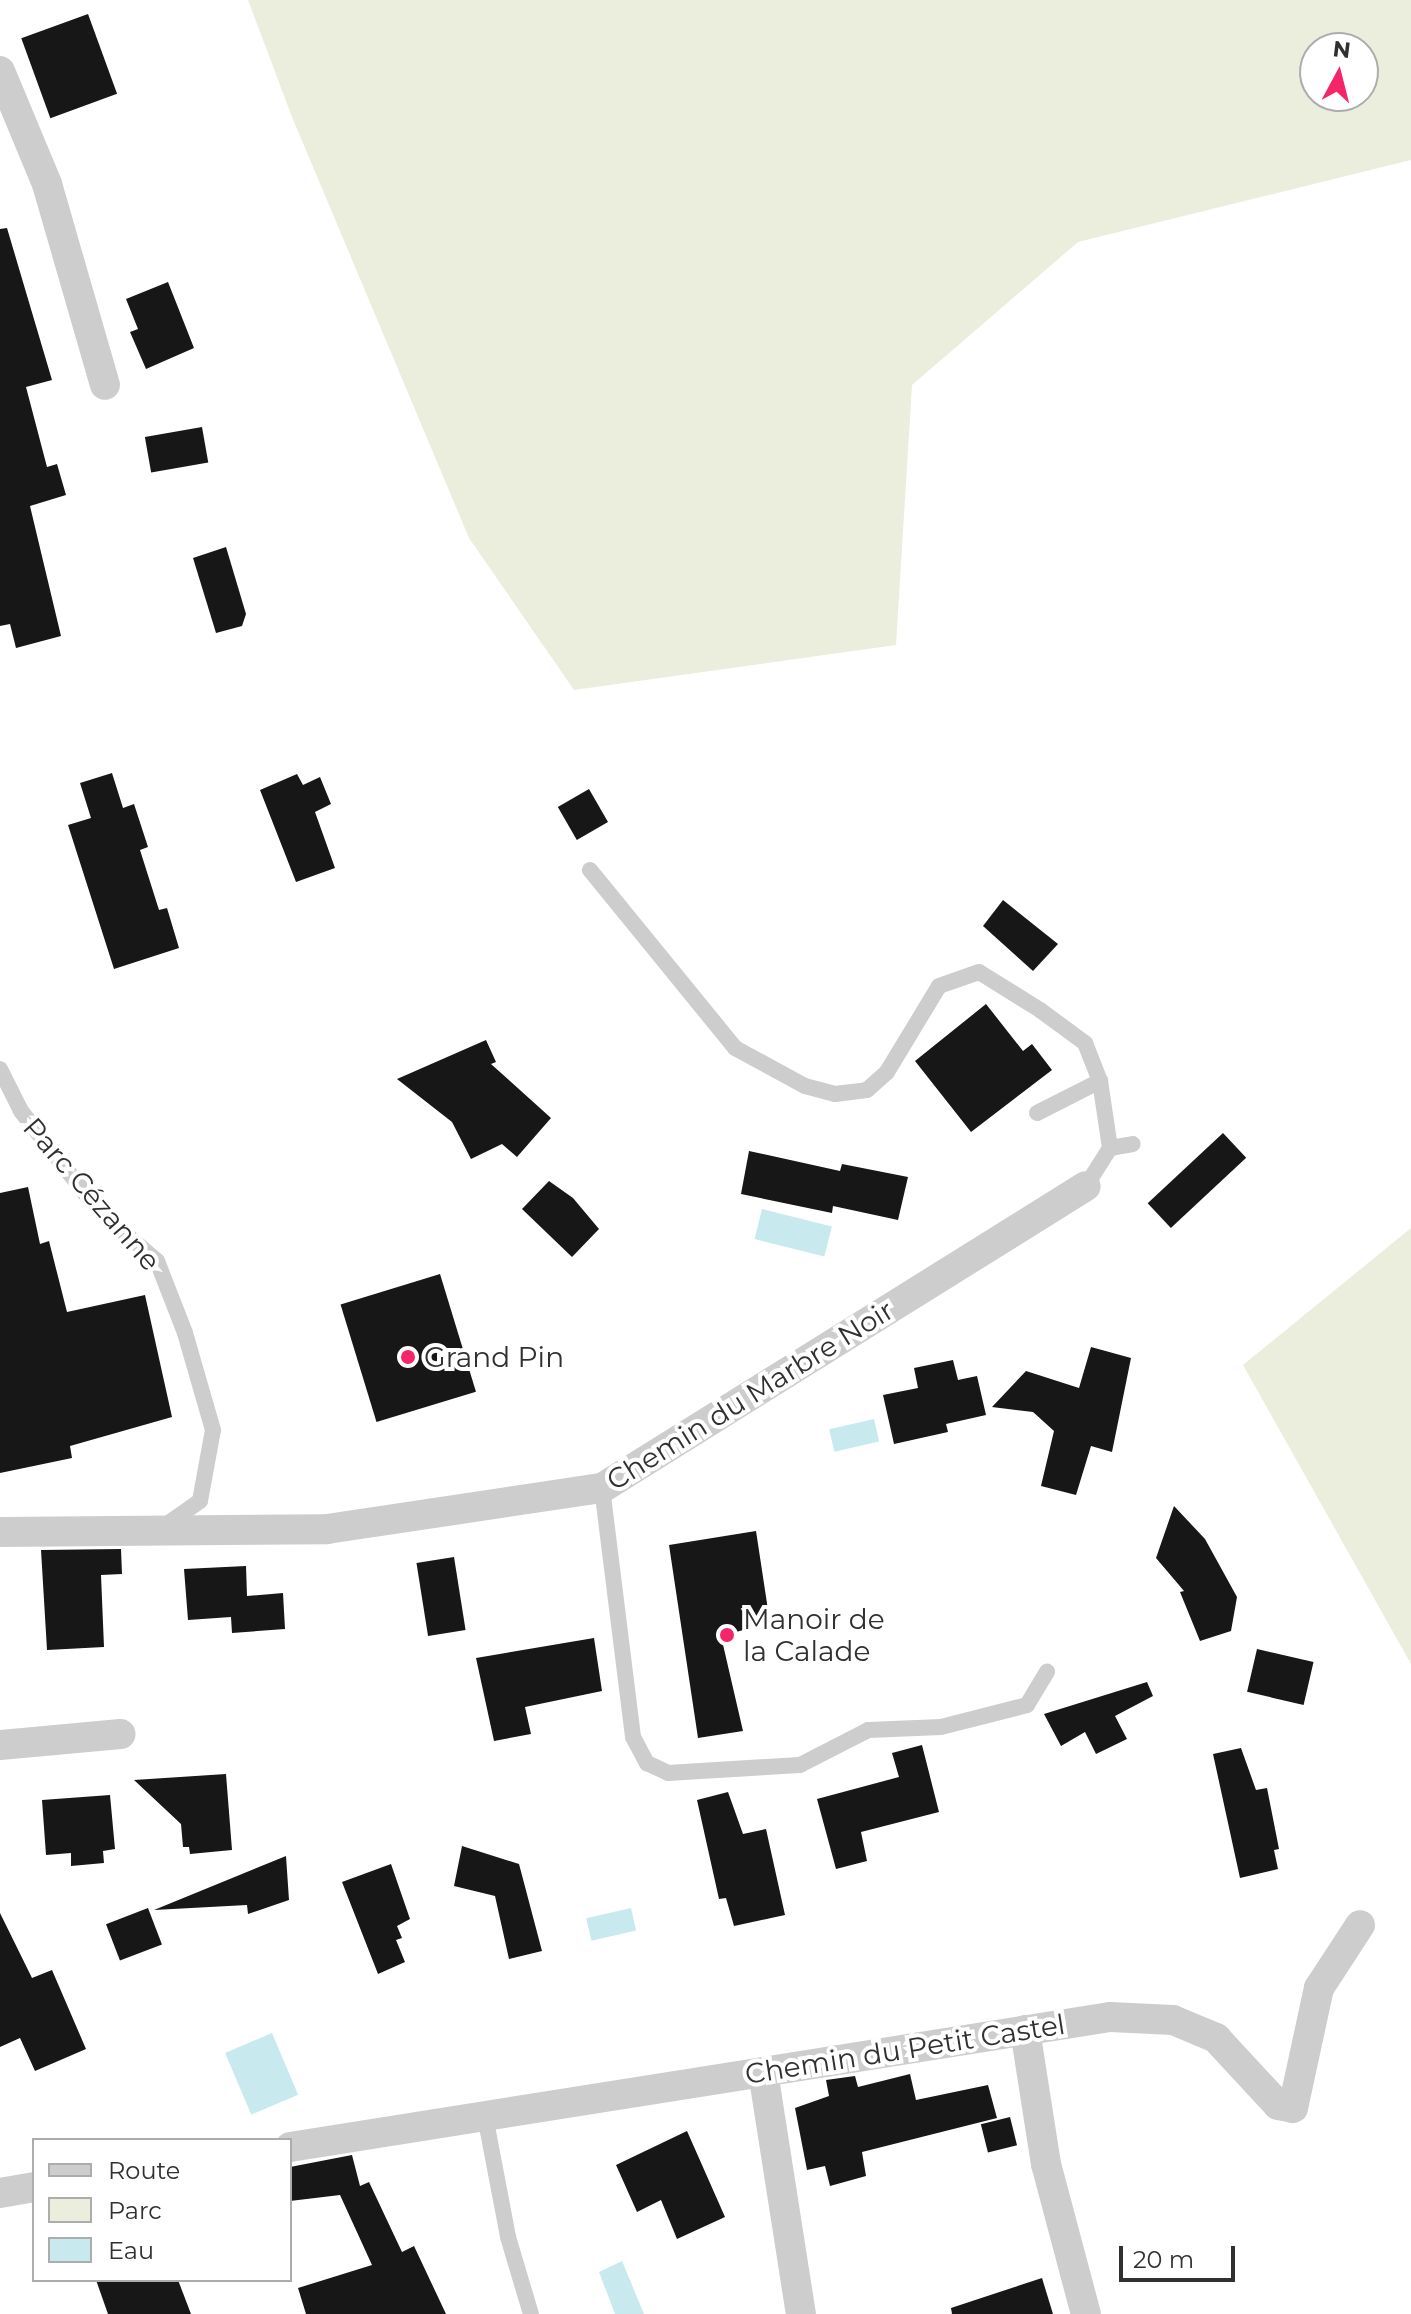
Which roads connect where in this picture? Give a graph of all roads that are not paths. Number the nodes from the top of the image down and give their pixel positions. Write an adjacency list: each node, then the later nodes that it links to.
1 (0, 71): 2 (street)
2 (105, 385)
3 (590, 870): 5 (lane)
4 (0, 1069): 12 (lane, Parc Cézanne)
5 (1100, 1081): 6 (lane); 8 (lane)
6 (1037, 1113)
7 (1133, 1144): 8 (lane)
8 (1110, 1148): 9 (lane)
9 (1086, 1186): 10 (street, Chemin du Marbre Noir)
10 (602, 1488): 12 (street, Chemin du Marbre Noir); 13 (lane)
11 (0, 1532): 12 (street, Chemin du Marbre Noir)
12 (156, 1532)
13 (1047, 1672)
14 (120, 1734): 15 (street)
15 (0, 1745)
16 (1360, 1925): 17 (street, Chemin du Petit Castel)
17 (1025, 2030): 18 (street, Chemin du Petit Castel); 25 (street)
18 (763, 2072): 19 (street, Chemin du Petit Castel); 24 (street)
19 (485, 2116): 20 (street, Chemin du Petit Castel); 23 (lane)
20 (292, 2147)
21 (32, 2187): 22 (street)
22 (0, 2193)
23 (531, 2314)
24 (801, 2314)
25 (1086, 2314)

